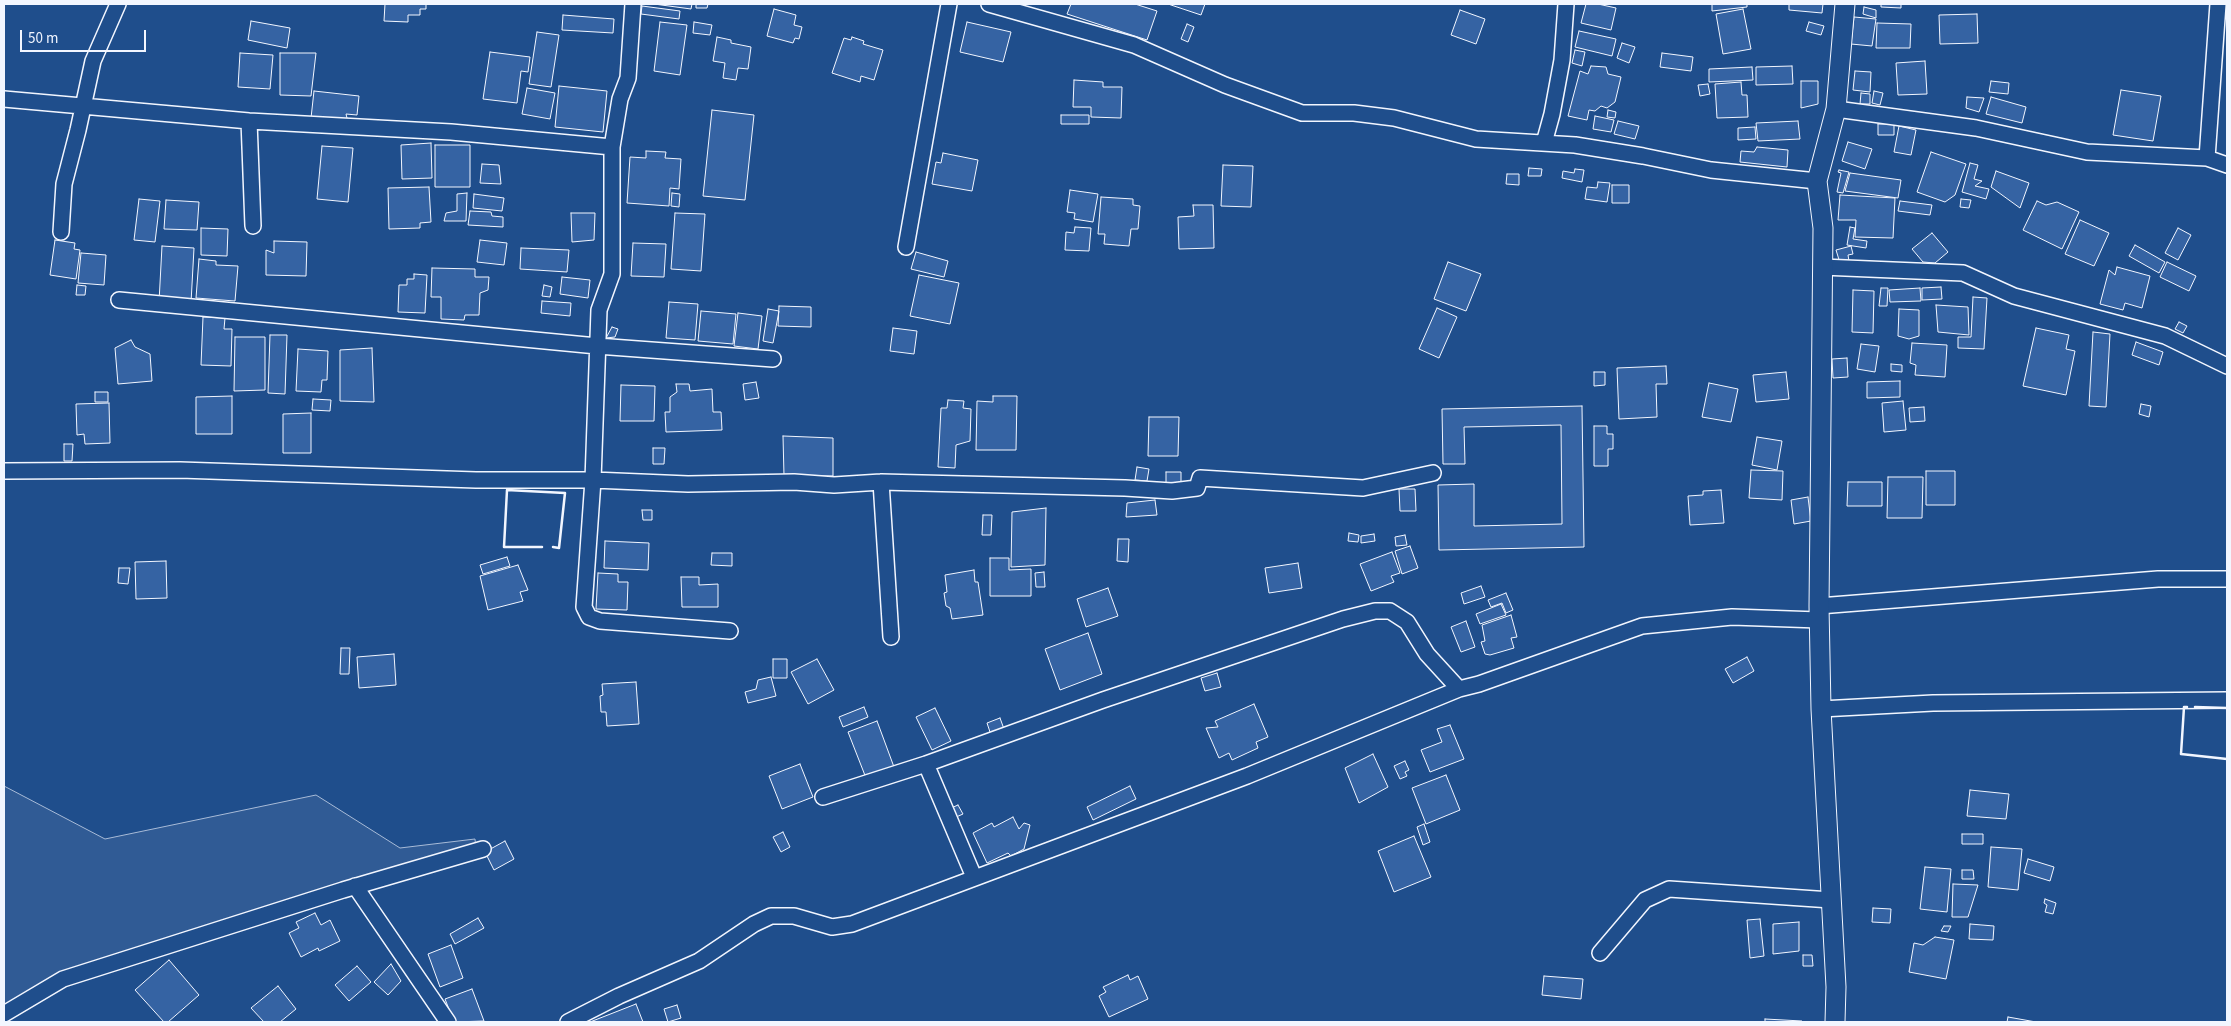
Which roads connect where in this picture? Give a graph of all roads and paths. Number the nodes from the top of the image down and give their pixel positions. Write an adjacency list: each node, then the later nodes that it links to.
1 (118, 4): 10 (street)
2 (633, 4): 14 (street)
3 (949, 4): 20 (street)
4 (989, 4): 13 (street)
5 (1566, 4): 13 (street)
6 (1845, 4): 11 (street)
7 (2218, 4): 8 (street)
8 (2222, 37): 15 (street)
9 (4, 99): 10 (street)
10 (83, 106): 12 (street); 19 (street)
11 (1836, 110): 15 (street); 17 (street)
12 (248, 121): 14 (street); 18 (street)
13 (1544, 143): 17 (street)
14 (612, 147): 23 (street)
15 (2207, 158): 16 (street)
16 (2227, 165)
17 (1817, 181): 21 (street)
18 (254, 226)
19 (61, 232)
20 (906, 247)
21 (1822, 267): 25 (street); 31 (street)
22 (119, 300): 23 (street)
23 (597, 346): 24 (street); 28 (street)
24 (773, 359)
25 (2227, 366)
26 (4, 471): 28 (street)
27 (1433, 473): 29 (street)
28 (593, 480): 29 (street); 32 (street)
29 (882, 482): 33 (street)
30 (2227, 579): 31 (street)
31 (1819, 613): 34 (street); 36 (street)
32 (730, 631)
33 (891, 637)
34 (1459, 689): 37 (street); 40 (street)
35 (2227, 700): 36 (street)
36 (1821, 709): 42 (street)
37 (926, 764): 38 (street); 40 (street)
38 (823, 798)
39 (483, 849): 41 (street)
40 (974, 877): 46 (street)
41 (355, 886): 44 (street); 45 (street)
42 (1831, 900): 43 (street); 47 (street)
43 (1600, 953)
44 (4, 1014)
45 (448, 1022)
46 (568, 1022)
47 (1835, 1022)

